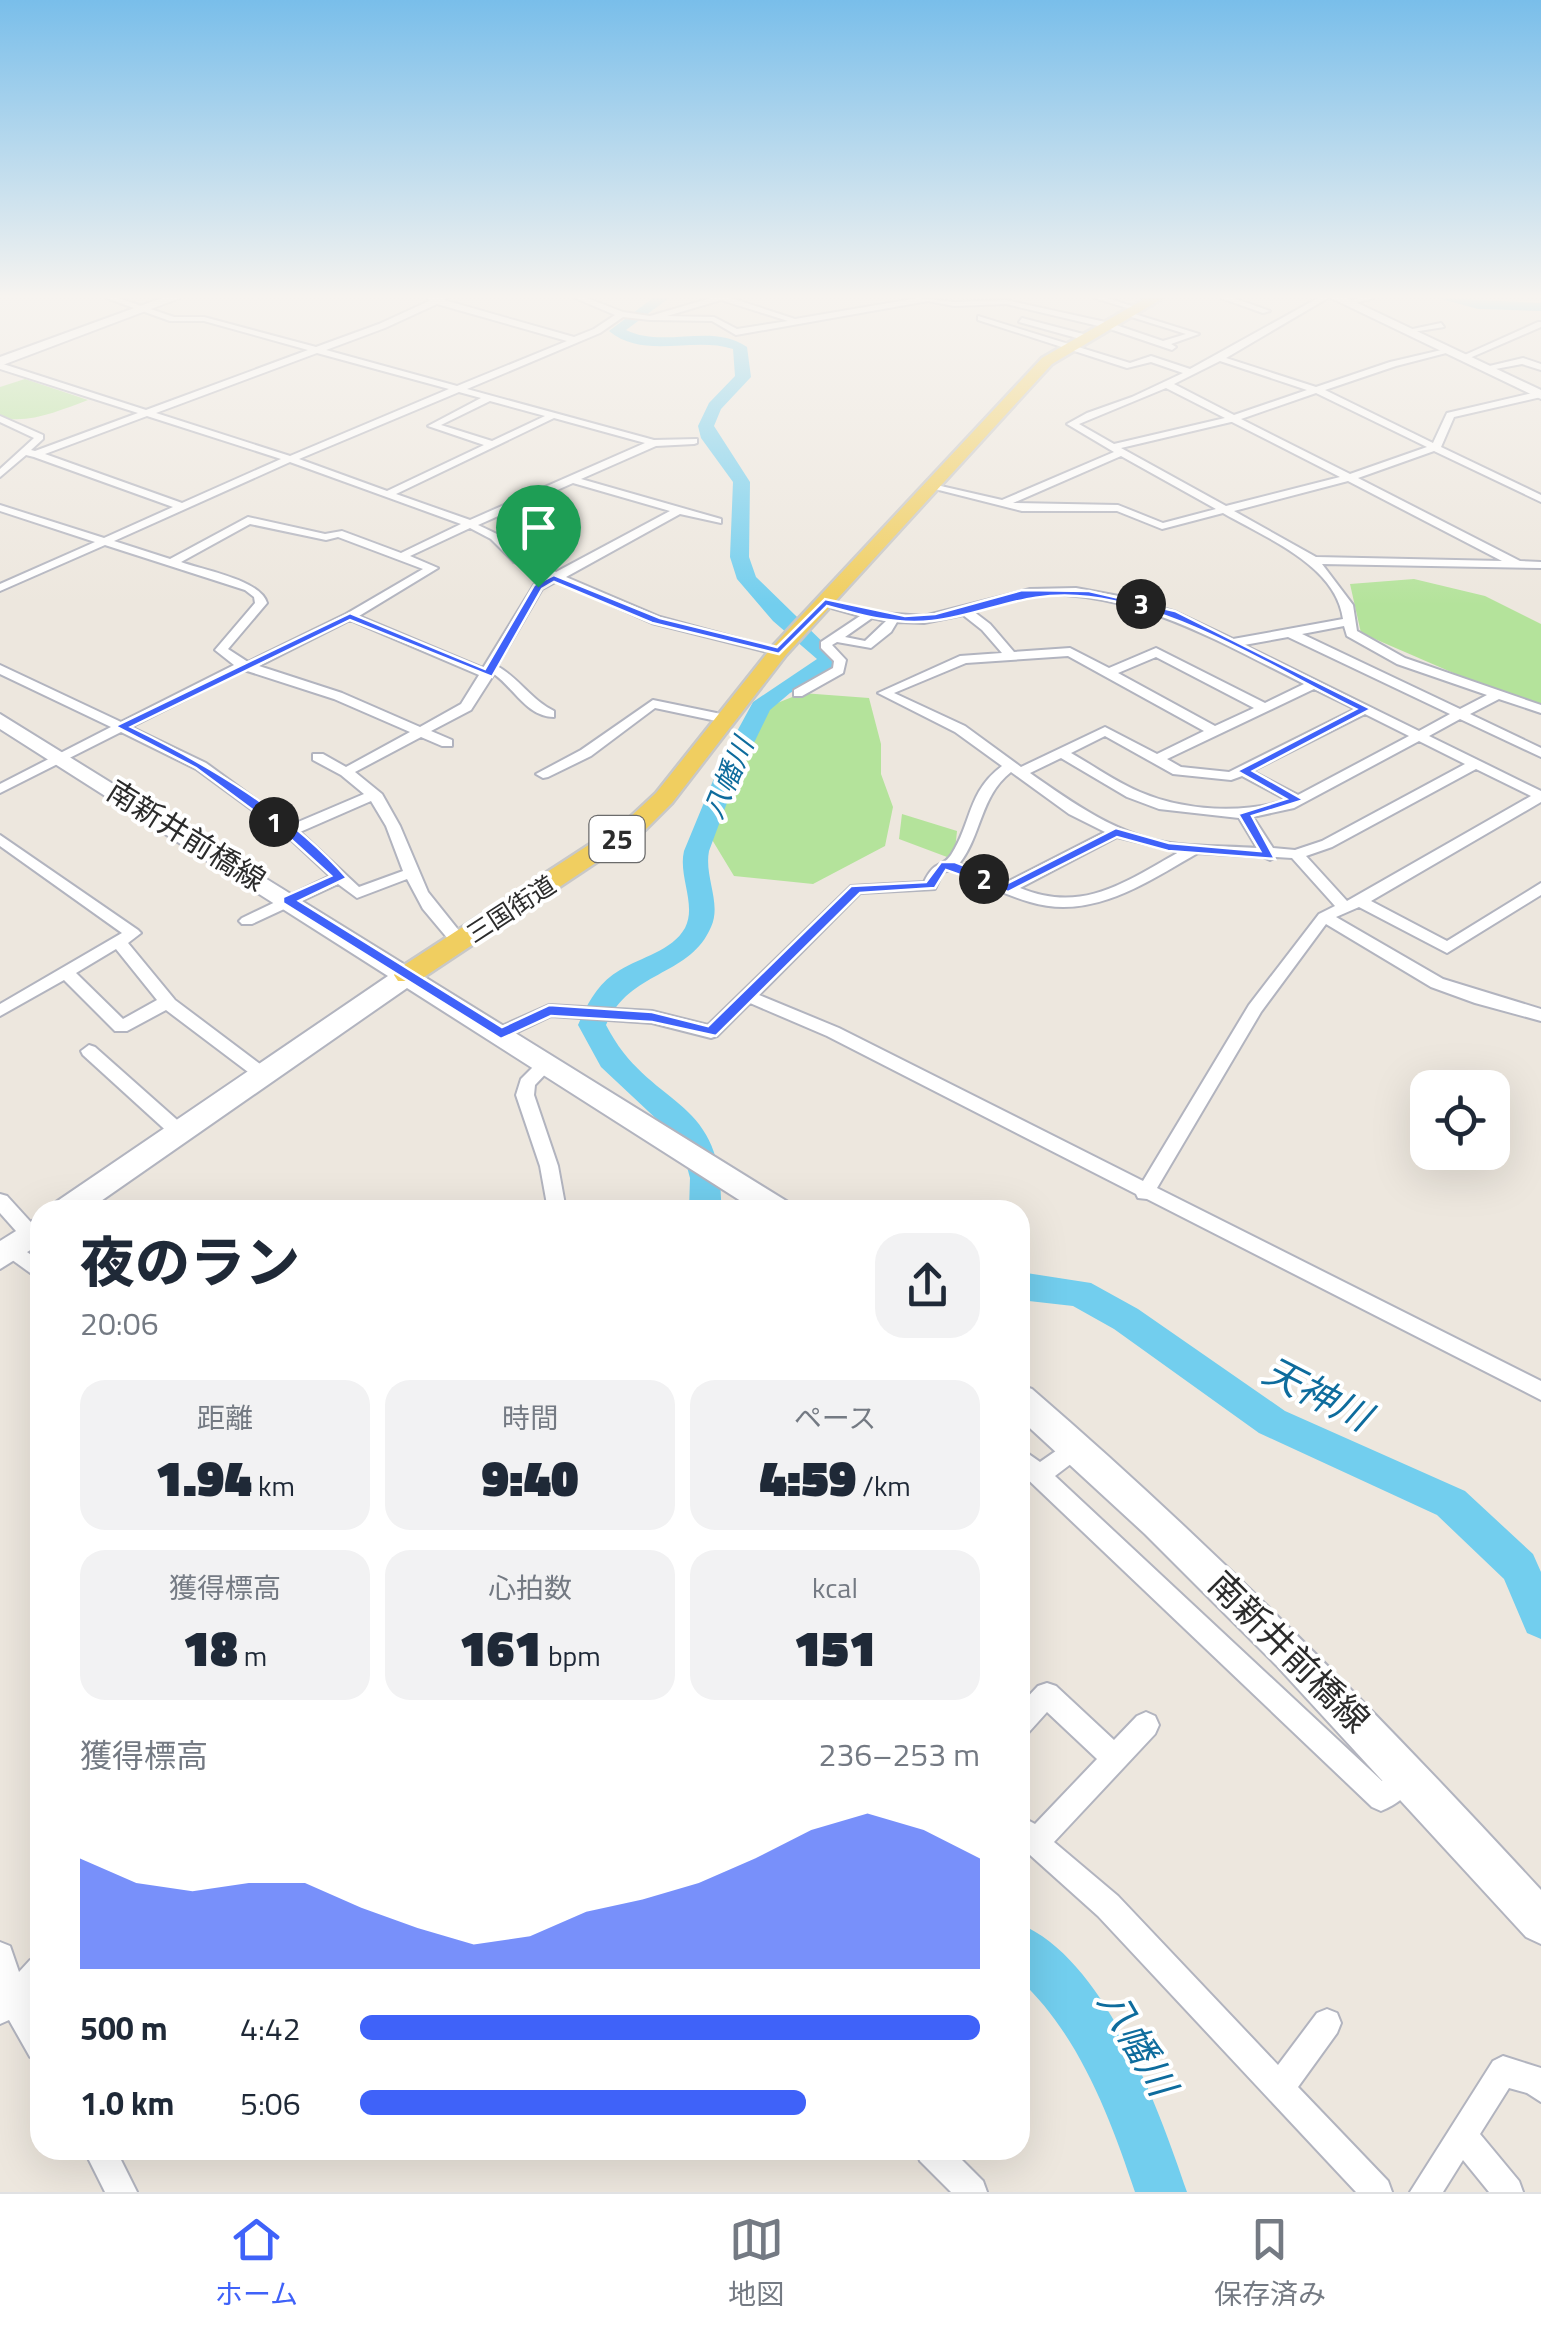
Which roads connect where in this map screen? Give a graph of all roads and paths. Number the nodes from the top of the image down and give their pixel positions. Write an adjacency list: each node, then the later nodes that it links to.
1 (107, 400): 12 (street)
2 (184, 400): 12 (street)
3 (433, 400): 22 (street)
4 (484, 400): 18 (street)
5 (502, 400): 13 (street)
6 (1012, 400): 26 (main road, 三国街道 / 25)
7 (1132, 400): 20 (street)
8 (1196, 400): 15 (street)
9 (1290, 400): 15 (street)
10 (1338, 400): 19 (street)
11 (1513, 400): 19 (street)
12 (148, 414): 21 (street); 22 (street)
13 (554, 415): 17 (street); 18 (street)
14 (0, 419): 21 (street)
15 (1231, 419): 20 (street); 25 (street)
16 (694, 441): 17 (street)
17 (654, 443): 24 (street)
18 (495, 445): 27 (street)
19 (1436, 447): 25 (street); 28 (street)
20 (1116, 449): 29 (street); 32 (street)
21 (32, 454): 23 (street); 30 (street)
22 (290, 459): 27 (street); 30 (street)
23 (0, 474)
24 (571, 478): 33 (street); 35 (street)
25 (1349, 478): 32 (street); 40 (street)
26 (932, 487): 29 (street); 44 (main road, 三国街道 / 25)
27 (388, 494): 35 (street)
28 (1541, 498)
29 (1004, 503): 32 (street)
30 (182, 507): 36 (street)
31 (0, 508): 36 (street)
32 (1223, 509): 38 (street)
33 (679, 510): 34 (street); 42 (street)
34 (716, 521)
35 (467, 523): 37 (street); 42 (street)
36 (100, 543): 39 (street); 43 (street)
37 (402, 557): 39 (street); 47 (street)
38 (1314, 560): 40 (street); 49 (street)
39 (170, 564): 55 (street)
40 (1517, 564): 41 (street)
41 (1541, 564)
42 (554, 578): 51 (street); 57 (street)
43 (0, 588)
44 (825, 602): 46 (street); 51 (main road, 三国街道 / 25)
45 (964, 610): 48 (street); 53 (street); 54 (street)
46 (870, 615): 48 (street); 52 (street)
47 (350, 616): 55 (street); 57 (street)
48 (892, 619): 52 (street)
49 (1348, 622): 50 (street); 61 (street)
50 (1290, 633): 53 (street); 66 (street)
51 (792, 637): 67 (main road, 三国街道 / 25)
52 (836, 638): 60 (street)
53 (1232, 643): 59 (street)
54 (1009, 654): 58 (street); 80 (street)
55 (245, 666): 69 (street); 70 (street)
56 (0, 669): 69 (street)
57 (489, 671): 65 (street); 70 (street)
58 (1109, 673): 62 (street); 71 (street)
59 (1314, 684): 62 (street); 63 (street)
60 (798, 692)
61 (1494, 696): 64 (street); 66 (street)
62 (1264, 708): 71 (street)
63 (1365, 709): 72 (street); 81 (street)
64 (1541, 710)
65 (549, 714)
66 (1459, 714): 72 (street); 75 (street)
67 (726, 719): 83 (street); 106 (main road, 三国街道 / 25)
68 (0, 720): 77 (main road, 南新井前橋線)
69 (122, 726): 77 (street); 89 (street)
70 (417, 730): 73 (street); 82 (street)
71 (1215, 732): 78 (street)
72 (1420, 736): 79 (street); 87 (street)
73 (447, 742)
74 (1061, 752): 78 (street); 80 (street); 88 (street)
75 (1541, 753)
76 (318, 757): 82 (street)
77 (60, 758): 84 (street); 100 (main road, 南新井前橋線)
78 (1156, 760): 81 (street)
79 (1476, 764): 86 (street); 93 (street)
80 (1017, 768): 90 (street); 95 (street)
81 (1243, 771): 87 (street)
82 (346, 772): 85 (street)
83 (543, 774)
84 (0, 790)
85 (375, 794): 89 (street); 96 (street)
86 (1541, 796): 101 (street)
87 (1297, 800): 88 (street)
88 (1244, 814): 94 (street)
89 (290, 832): 97 (street)
90 (1116, 832): 92 (street); 98 (street)
91 (0, 838): 105 (street)
92 (1194, 850): 94 (street); 98 (street)
93 (1296, 854): 94 (street); 102 (street)
94 (1270, 856)
95 (950, 865): 98 (street); 109 (street)
96 (413, 872): 97 (street); 106 (street)
97 (340, 878): 100 (street)
98 (1008, 888)
99 (1541, 888): 101 (street)
100 (288, 900): 104 (street); 108 (main road, 南新井前橋線)
101 (1360, 901): 102 (street)
102 (1343, 906): 103 (street)
103 (1324, 916): 112 (street); 118 (street)
104 (247, 921)
105 (118, 941): 107 (street); 110 (street)
106 (460, 942): 108 (main road, 三国街道 / 25)
107 (64, 972): 110 (street); 111 (street)
108 (408, 975): 113 (main road, 南新井前橋線); 116 (main road, 三国街道)
109 (747, 996): 113 (street); 118 (street)
110 (167, 1002): 116 (street)
111 (0, 1011)
112 (1541, 1015)
113 (501, 1034): 115 (main road, 南新井前橋線)
114 (89, 1051): 117 (street)
115 (547, 1063): 120 (street); 121 (main road, 南新井前橋線)
116 (262, 1074): 117 (main road, 三国街道)
117 (178, 1130): 119 (main road, 三国街道)
118 (1145, 1192): 124 (street)
119 (80, 1200)
120 (555, 1200)
121 (763, 1200)
122 (0, 1201): 123 (street)
123 (20, 1242)
124 (1541, 1391)
125 (1030, 1408): 126 (main road, 南新井前橋線)
126 (1076, 1447): 128 (street); 132 (main road, 南新井前橋線)
127 (1030, 1467): 128 (street)
128 (1040, 1476): 132 (street)
129 (1030, 1713): 131 (street)
130 (1146, 1726): 131 (street)
131 (1115, 1758): 133 (street)
132 (1409, 1776): 135 (main road, 南新井前橋線)
133 (1030, 1834)
134 (1030, 1838): 141 (street)
135 (1541, 1922)
136 (0, 1956): 138 (street)
137 (30, 1980): 138 (street)
138 (6, 2003): 140 (street)
139 (1327, 2023): 141 (street)
140 (30, 2033)
141 (1280, 2086): 148 (street)
142 (1541, 2087): 143 (street)
143 (1462, 2136): 149 (street); 150 (street)
144 (104, 2160): 147 (street)
145 (940, 2160): 146 (street)
146 (965, 2190)
147 (122, 2192)
148 (1377, 2192)
149 (1425, 2192)
150 (1508, 2192)

